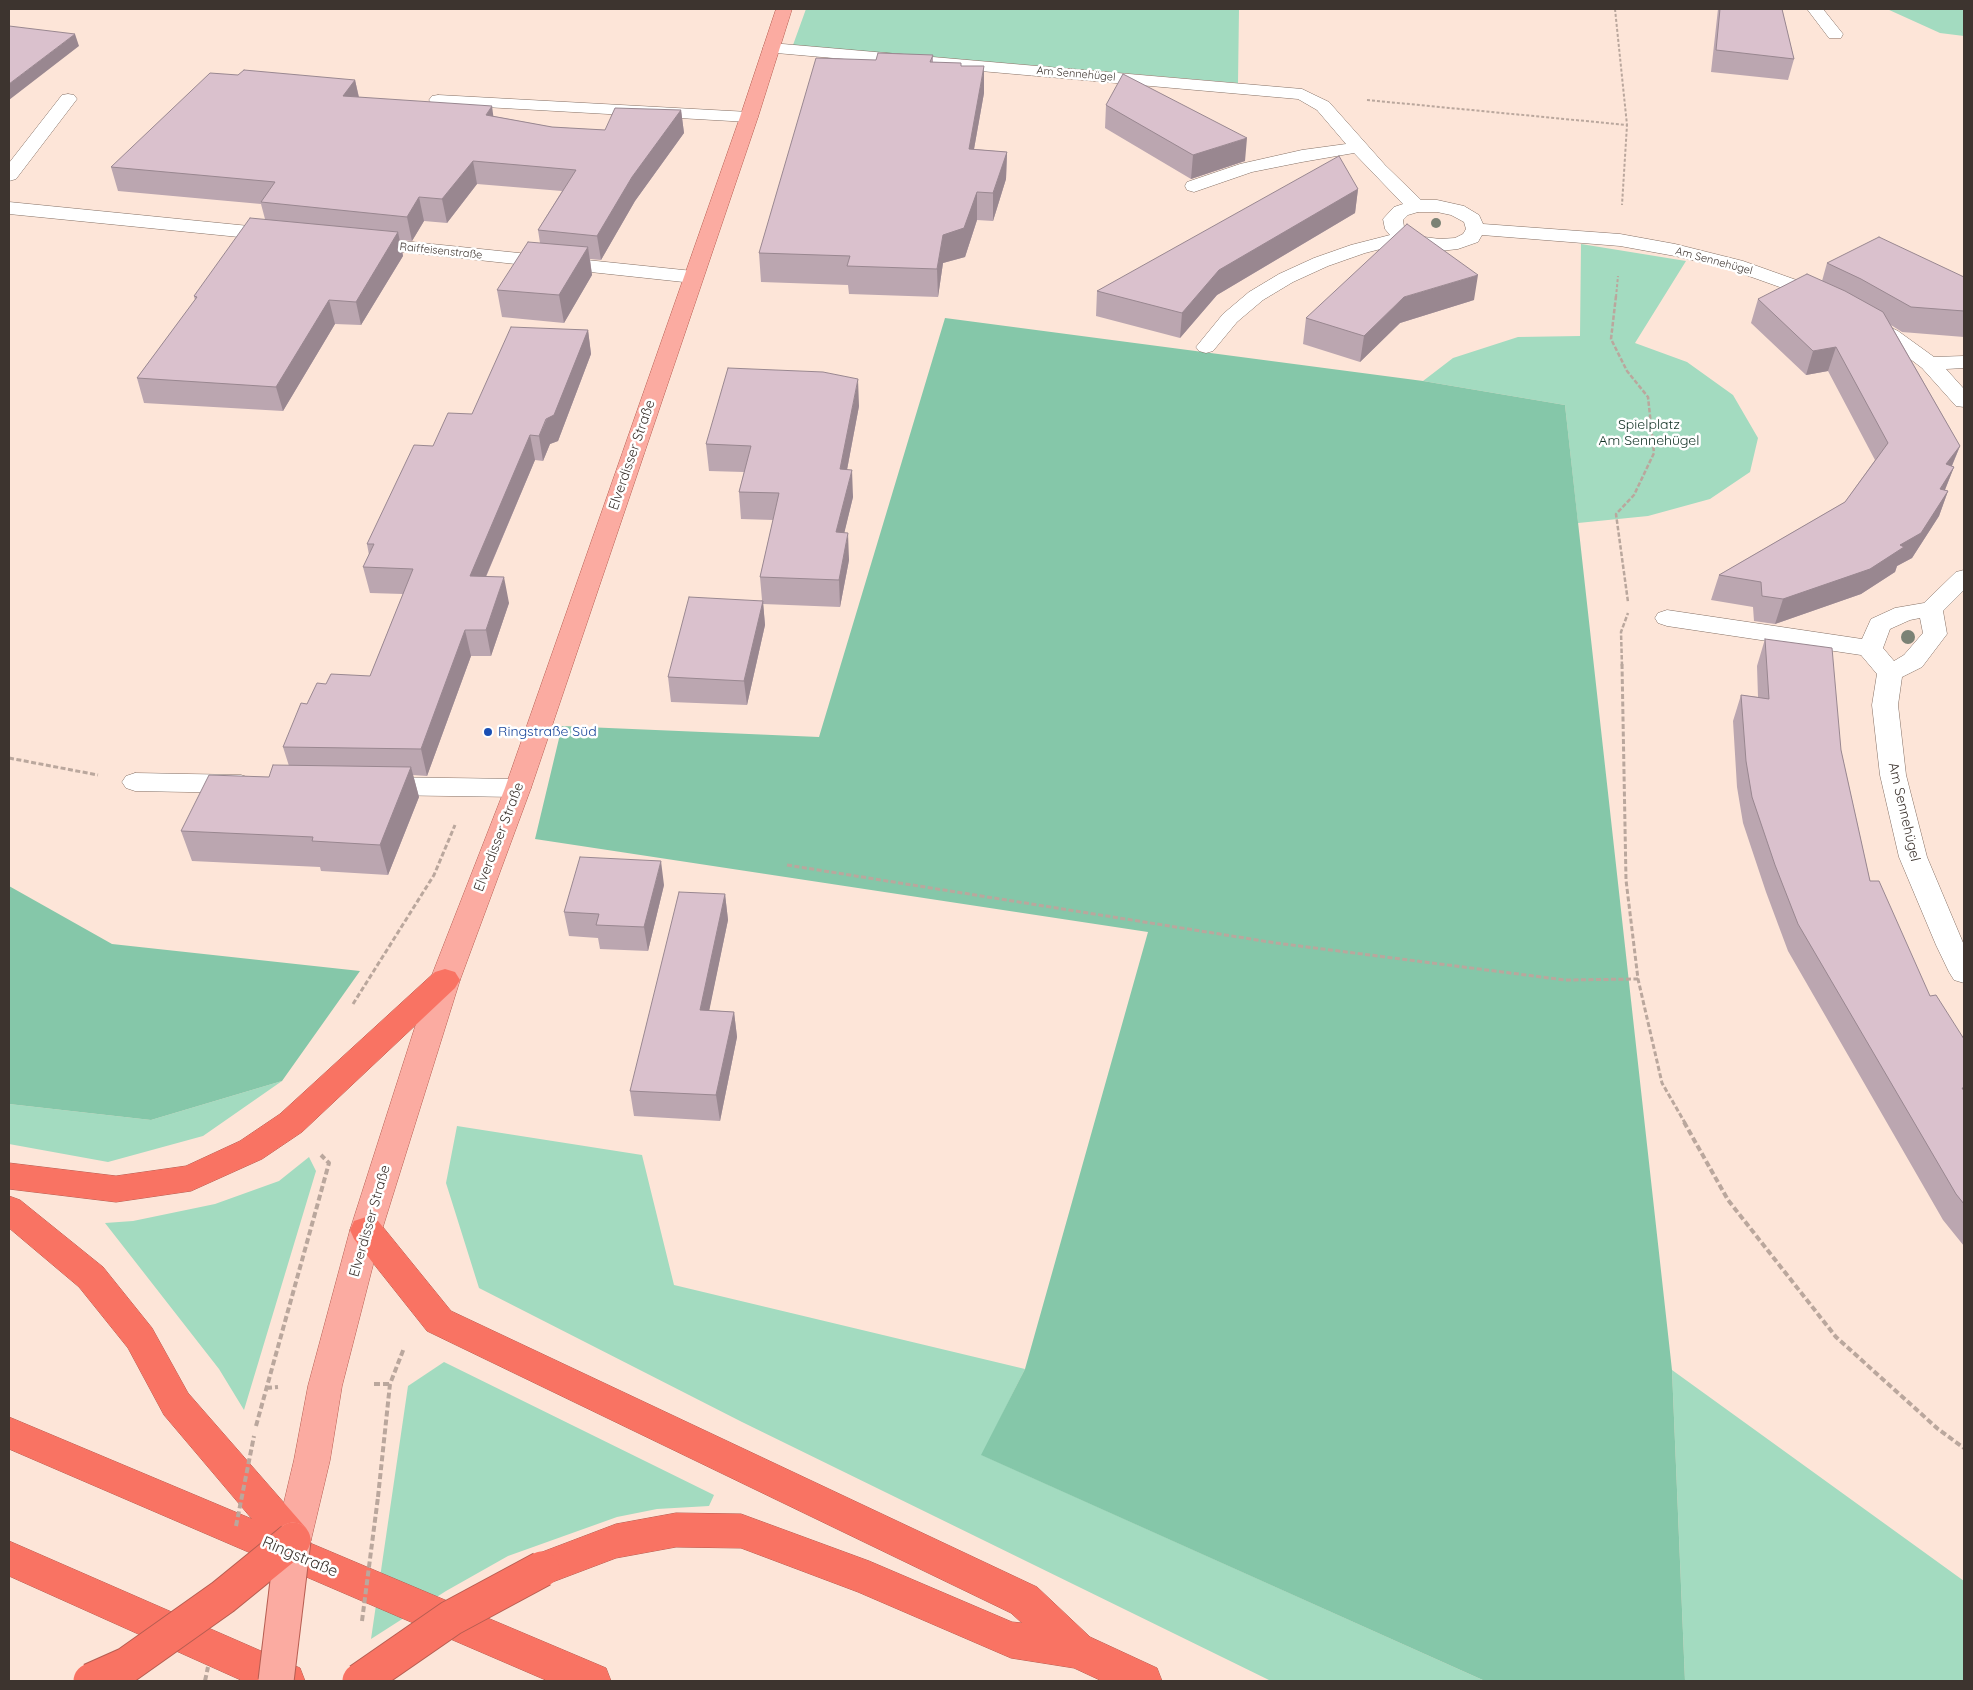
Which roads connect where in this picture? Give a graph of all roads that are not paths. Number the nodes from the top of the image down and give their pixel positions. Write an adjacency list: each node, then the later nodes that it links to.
1 (784, 9): 4 (main road, Elverdisser Straße)
2 (1815, 9): 3 (street)
3 (1835, 34)
4 (771, 48): 7 (main road, Elverdisser Straße); 8 (street, Am Sennehügel)
5 (68, 99): 9 (street)
6 (438, 100): 7 (street)
7 (749, 117): 17 (main road, Elverdisser Straße)
8 (1360, 147): 10 (street); 11 (street, Am Sennehügel)
9 (9, 175)
10 (1194, 186)
11 (1416, 206): 13 (street); 15 (street)
12 (9, 208): 14 (street)
13 (1476, 229): 15 (street); 20 (street, Am Sennehügel)
14 (297, 236)
15 (1405, 237): 18 (street)
16 (346, 241): 17 (street, Raiffeisenstraße)
17 (693, 277): 30 (main road, Elverdisser Straße)
18 (1206, 347)
19 (1964, 362): 20 (street)
20 (1929, 364): 21 (street, Am Sennehügel)
21 (1964, 401)
22 (1964, 577): 23 (street)
23 (1931, 609): 25 (street); 26 (street)
24 (1668, 618): 25 (street)
25 (1870, 649): 26 (street)
26 (1890, 672): 31 (street, Am Sennehügel)
27 (136, 782): 28 (street)
28 (264, 784)
29 (352, 786): 30 (street)
30 (518, 788): 32 (main road, Elverdisser Straße)
31 (1964, 972)
32 (445, 980): 33 (highway); 35 (main road, Elverdisser Straße)
33 (9, 1176)
34 (9, 1209): 37 (highway, bridge)
35 (366, 1230): 37 (main road, Elverdisser Straße); 39 (highway)
36 (9, 1433): 44 (highway, Ringstraße)
37 (293, 1540): 40 (highway, bridge); 41 (main road, Elverdisser Straße, bridge)
38 (9, 1558): 42 (highway)
39 (1077, 1650): 43 (highway, bridge); 45 (highway)
40 (91, 1681)
41 (276, 1681)
42 (286, 1681)
43 (360, 1681)
44 (592, 1681)
45 (1142, 1681)

